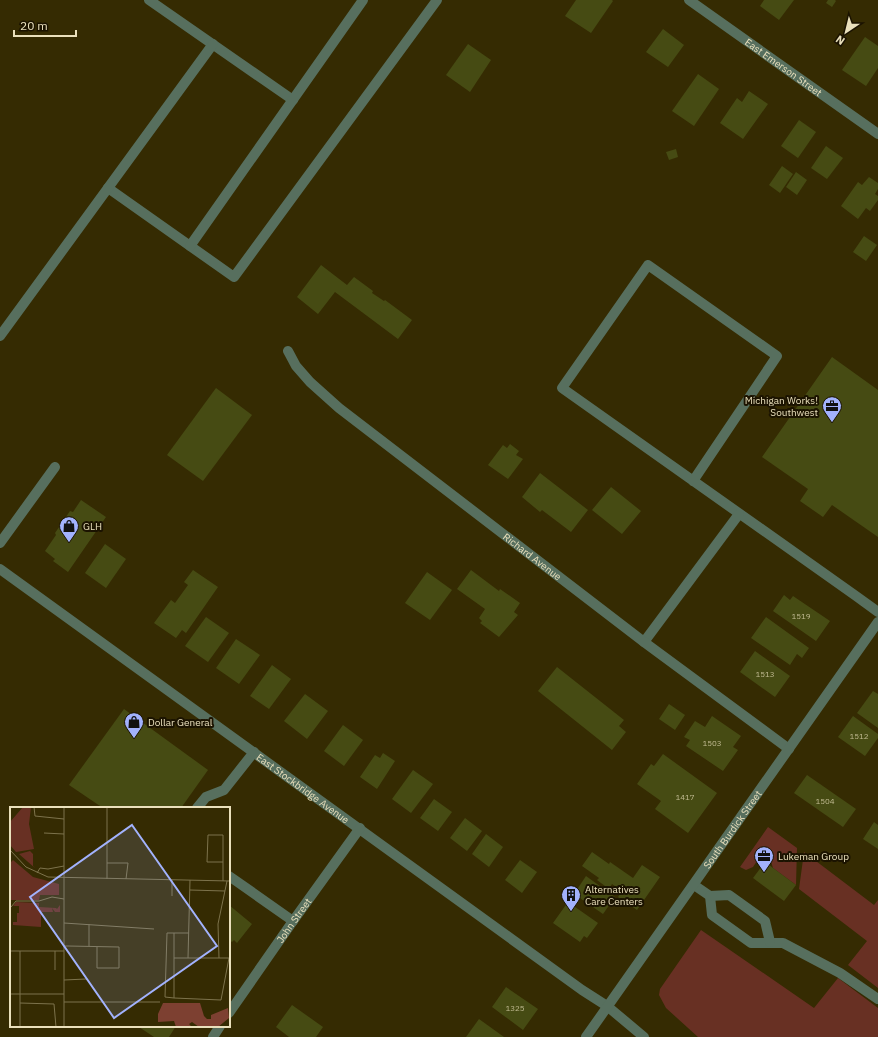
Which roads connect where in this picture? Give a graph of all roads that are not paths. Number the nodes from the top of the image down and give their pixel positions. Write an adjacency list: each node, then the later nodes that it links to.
1 (149, 0): 5 (street)
2 (363, 0): 6 (street)
3 (437, 0): 9 (street)
4 (689, 0): 7 (street, East Emerson Street)
5 (213, 44): 6 (street); 8 (street)
6 (293, 100): 9 (street)
7 (878, 134)
8 (108, 188): 9 (street); 10 (street)
9 (190, 246)
10 (0, 336)
11 (288, 351): 19 (street, Richard Avenue)
12 (55, 467): 15 (street)
13 (693, 481): 13 (street); 14 (street)
14 (739, 514): 17 (street); 19 (street)
15 (0, 543)
16 (0, 569): 21 (street, East Stockbridge Avenue)
17 (878, 612)
18 (878, 622): 20 (street, South Burdick Street)
19 (644, 642): 20 (street, Richard Avenue)
20 (789, 749): 25 (street, South Burdick Street)
21 (254, 752): 22 (street); 23 (street, East Stockbridge Avenue)
22 (198, 807)
23 (360, 828): 27 (street, John Street); 30 (street, East Stockbridge Avenue)
24 (230, 877): 27 (street)
25 (694, 885): 26 (street); 30 (street, South Burdick Street)
26 (710, 896): 28 (street); 28 (street)
27 (293, 921): 31 (street, John Street)
28 (770, 942): 29 (street)
29 (878, 999)
30 (607, 1006): 34 (street, South Burdick Street); 35 (street, East Stockbridge Avenue)
31 (230, 1012)
32 (219, 1027): 33 (street)
33 (213, 1037)
34 (586, 1037)
35 (644, 1037)

